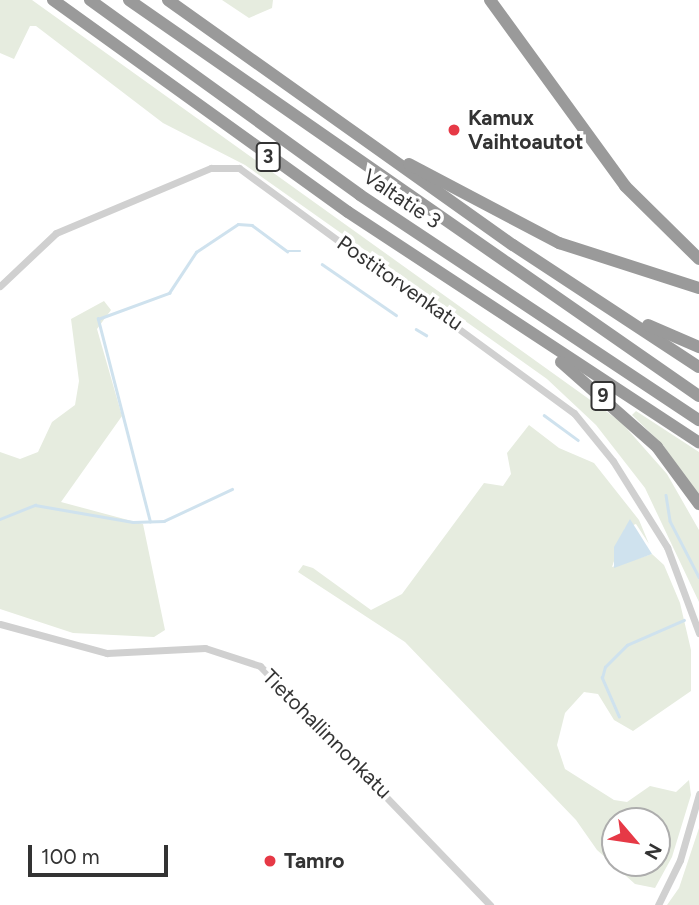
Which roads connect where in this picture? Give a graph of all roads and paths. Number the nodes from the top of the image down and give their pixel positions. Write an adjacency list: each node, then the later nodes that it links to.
1 (52, 0): 10 (highway, 3)
2 (90, 0): 15 (highway, Valtatie 3)
3 (129, 0): 14 (highway, Valtatie 3)
4 (168, 0): 6 (highway)
5 (490, 0): 7 (highway)
6 (386, 155): 9 (highway); 11 (highway)
7 (699, 259)
8 (0, 286): 19 (street, Postitorvenkatu)
9 (699, 288)
10 (488, 306): 16 (highway, 3); 17 (highway, 9)
11 (620, 313): 12 (highway); 13 (highway)
12 (699, 347)
13 (699, 367)
14 (699, 396)
15 (699, 420)
16 (699, 443)
17 (699, 504)
18 (0, 624): 21 (street, Tietohallinnonkatu)
19 (699, 633)
20 (699, 794): 22 (street)
21 (490, 905)
22 (658, 905)

